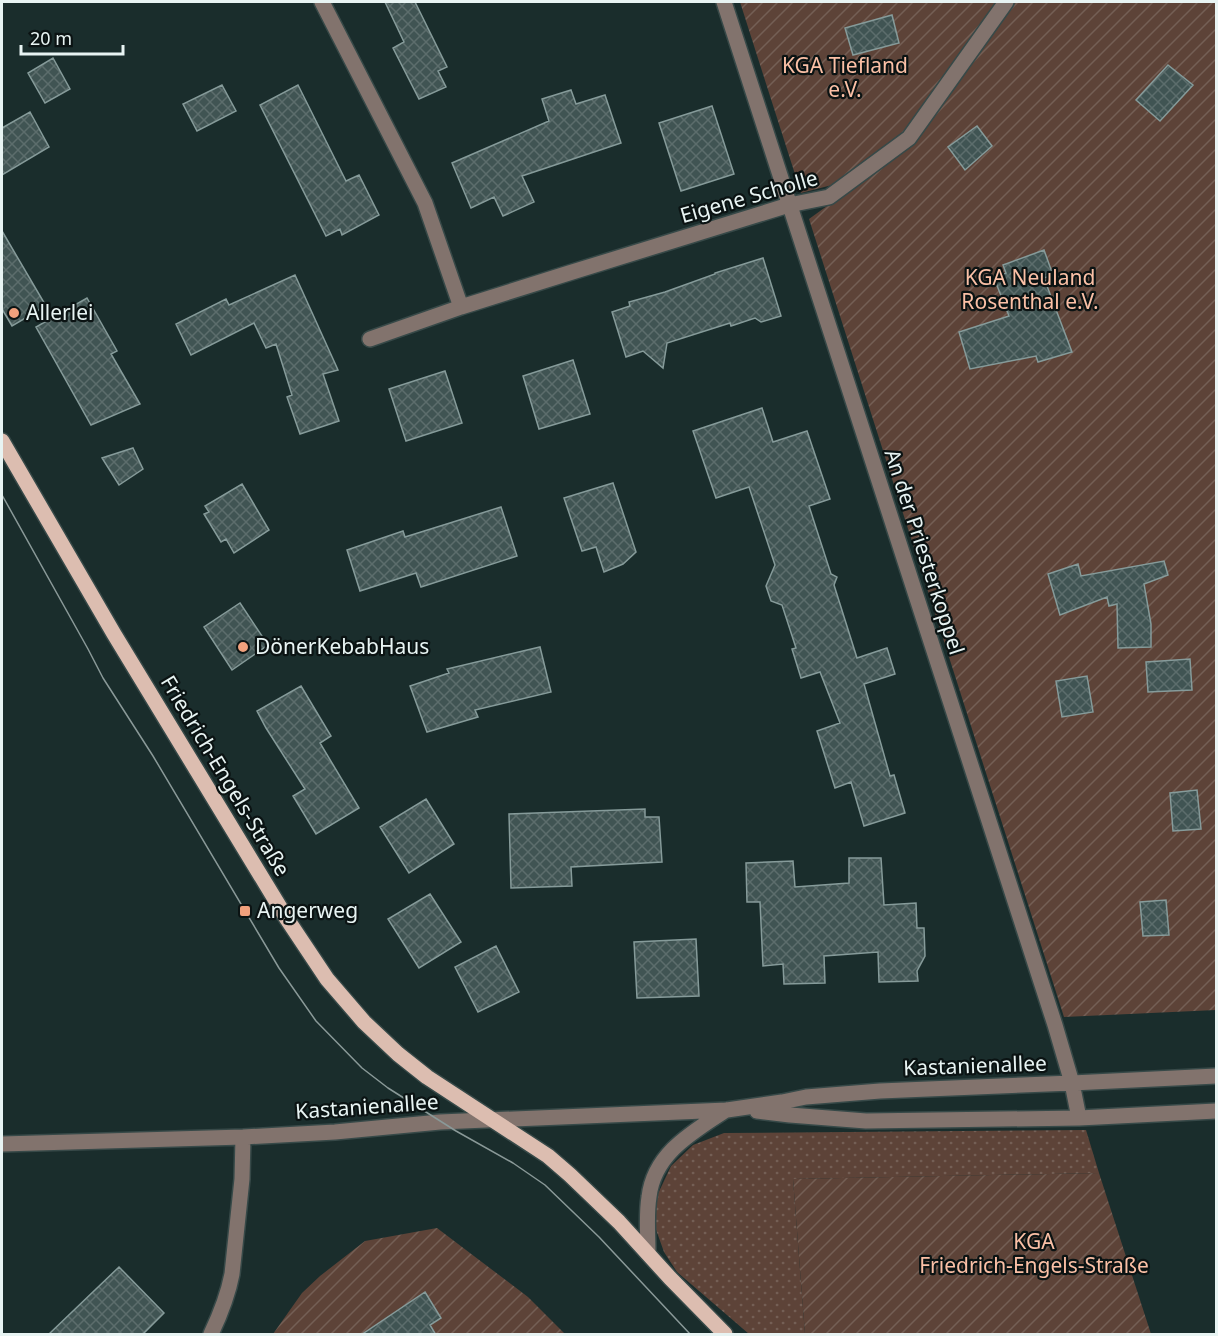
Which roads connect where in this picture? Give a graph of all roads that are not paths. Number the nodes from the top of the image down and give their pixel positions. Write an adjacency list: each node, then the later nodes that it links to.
1 (322, 2): 5 (street)
2 (724, 2): 4 (street, An der Priesterkoppel)
3 (1006, 2): 4 (street, Eigene Scholle)
4 (789, 206): 5 (street, Eigene Scholle); 9 (street, An der Priesterkoppel)
5 (461, 308): 6 (street, Eigene Scholle)
6 (370, 339)
7 (2, 441): 13 (main road, Friedrich-Engels-Straße)
8 (1216, 1076): 9 (street, Kastanienallee)
9 (1072, 1083): 10 (street, Kastanienallee); 12 (street, An der Priesterkoppel)
10 (731, 1109): 12 (street, Kastanienallee); 13 (street, Kastanienallee); 16 (street)
11 (1216, 1111): 12 (street, Kastanienallee)
12 (1079, 1118)
13 (494, 1120): 14 (street, Kastanienallee); 16 (main road, Friedrich-Engels-Straße)
14 (243, 1137): 15 (street, Kastanienallee); 17 (street)
15 (2, 1143)
16 (648, 1253): 18 (main road, Friedrich-Engels-Straße)
17 (211, 1335)
18 (725, 1335)

